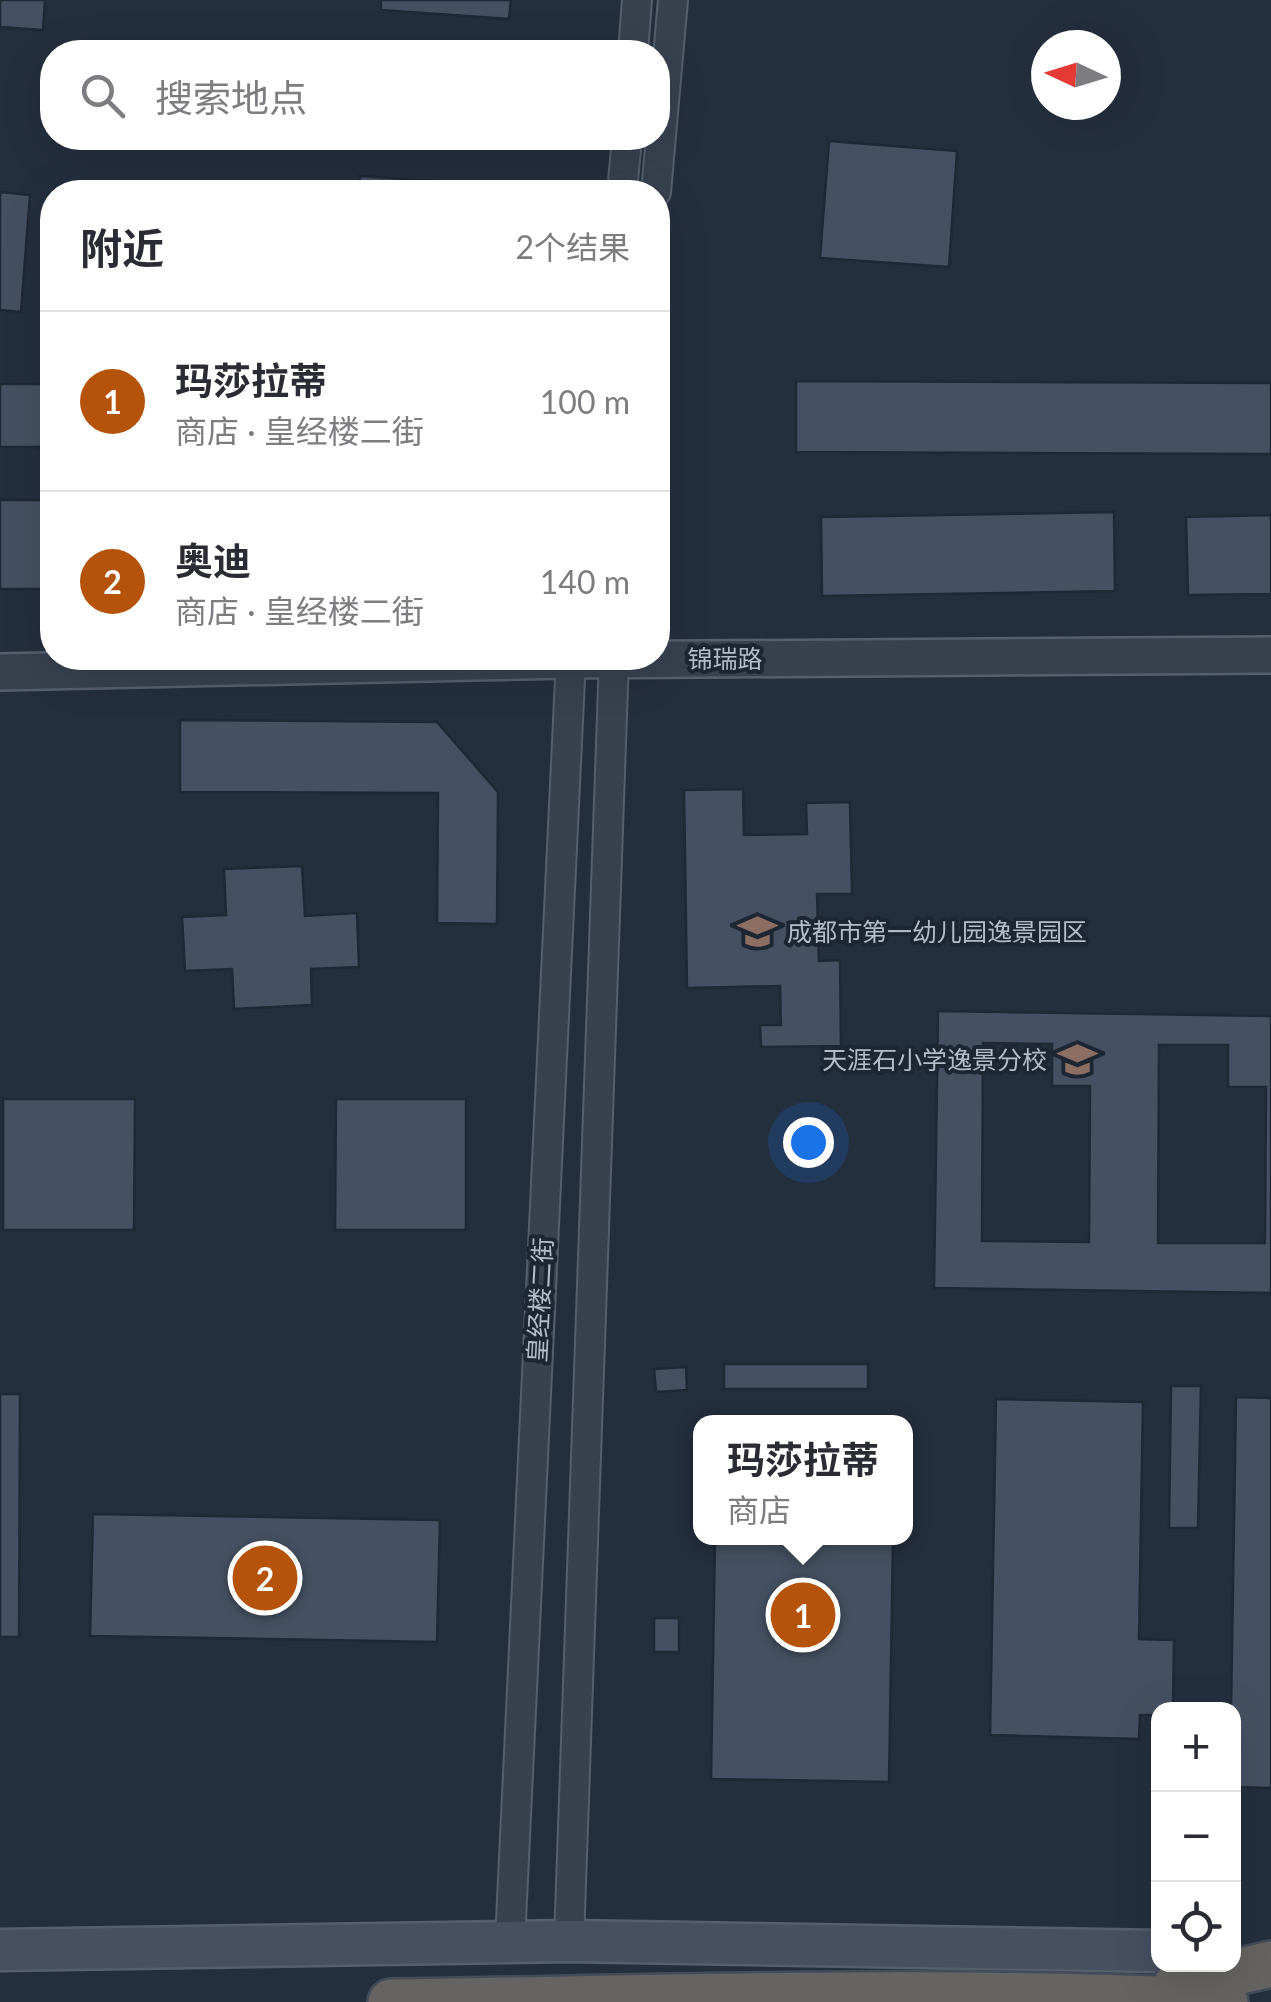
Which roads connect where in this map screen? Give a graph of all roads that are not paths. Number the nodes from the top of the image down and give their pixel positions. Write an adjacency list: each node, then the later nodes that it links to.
1 (637, 0): 3 (street)
2 (674, 0): 4 (street)
3 (634, 40)
4 (670, 43)
5 (626, 150): 7 (street)
6 (660, 150): 8 (street)
7 (623, 180)
8 (657, 180)
9 (1271, 655): 10 (street, 锦瑞路)
10 (670, 658)
11 (88, 670): 14 (street, 锦瑞路)
12 (570, 670): 16 (street, 皇经楼二街)
13 (614, 670): 15 (street, 皇经楼二街)
14 (0, 672)
15 (568, 1941): 16 (main road); 18 (main road)
16 (510, 1942): 17 (main road)
17 (4, 1951)
18 (1151, 1951)
19 (1241, 1952): 20 (main road)
20 (1271, 1953)
21 (1271, 1964): 22 (highway)
22 (1129, 1997): 23 (highway); 24 (highway)
23 (391, 2002)
24 (1226, 2002)

